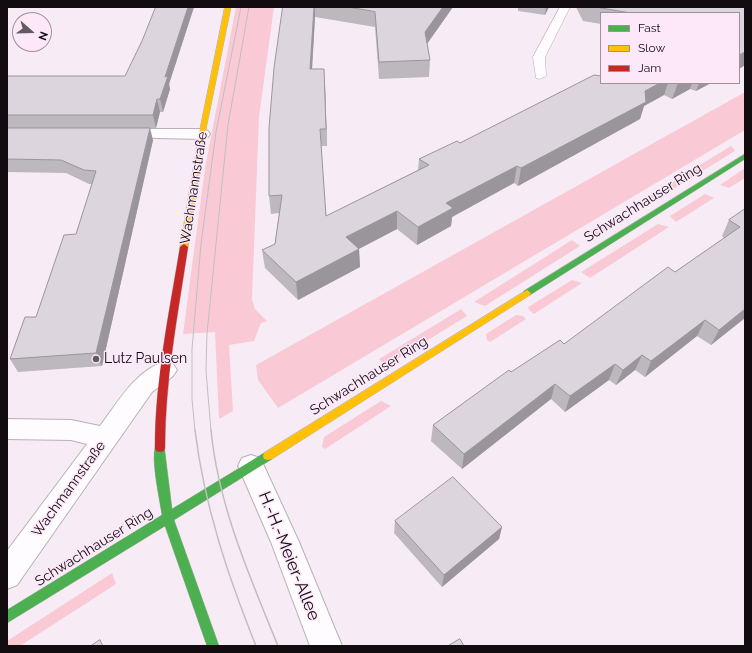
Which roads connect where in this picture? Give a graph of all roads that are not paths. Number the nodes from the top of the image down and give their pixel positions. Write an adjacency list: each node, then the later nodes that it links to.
1 (228, 7): 5 (street, Wachmannstraße)
2 (565, 7): 3 (lane)
3 (540, 76)
4 (108, 134): 5 (street)
5 (202, 134): 7 (street, Wachmannstraße)
6 (745, 156): 10 (street, Schwachhauser Ring)
7 (165, 370): 9 (street, Wachmannstraße); 11 (street, Wachmannstraße)
8 (7, 429): 9 (street)
9 (107, 438): 12 (street, Wachmannstraße)
10 (251, 466): 11 (street, Schwachhauser Ring); 15 (street, H.-H.-Meier-Allee)
11 (168, 518): 13 (street, Schwachhauser Ring); 14 (street)
12 (7, 575)
13 (7, 618)
14 (213, 646)
15 (326, 646)

